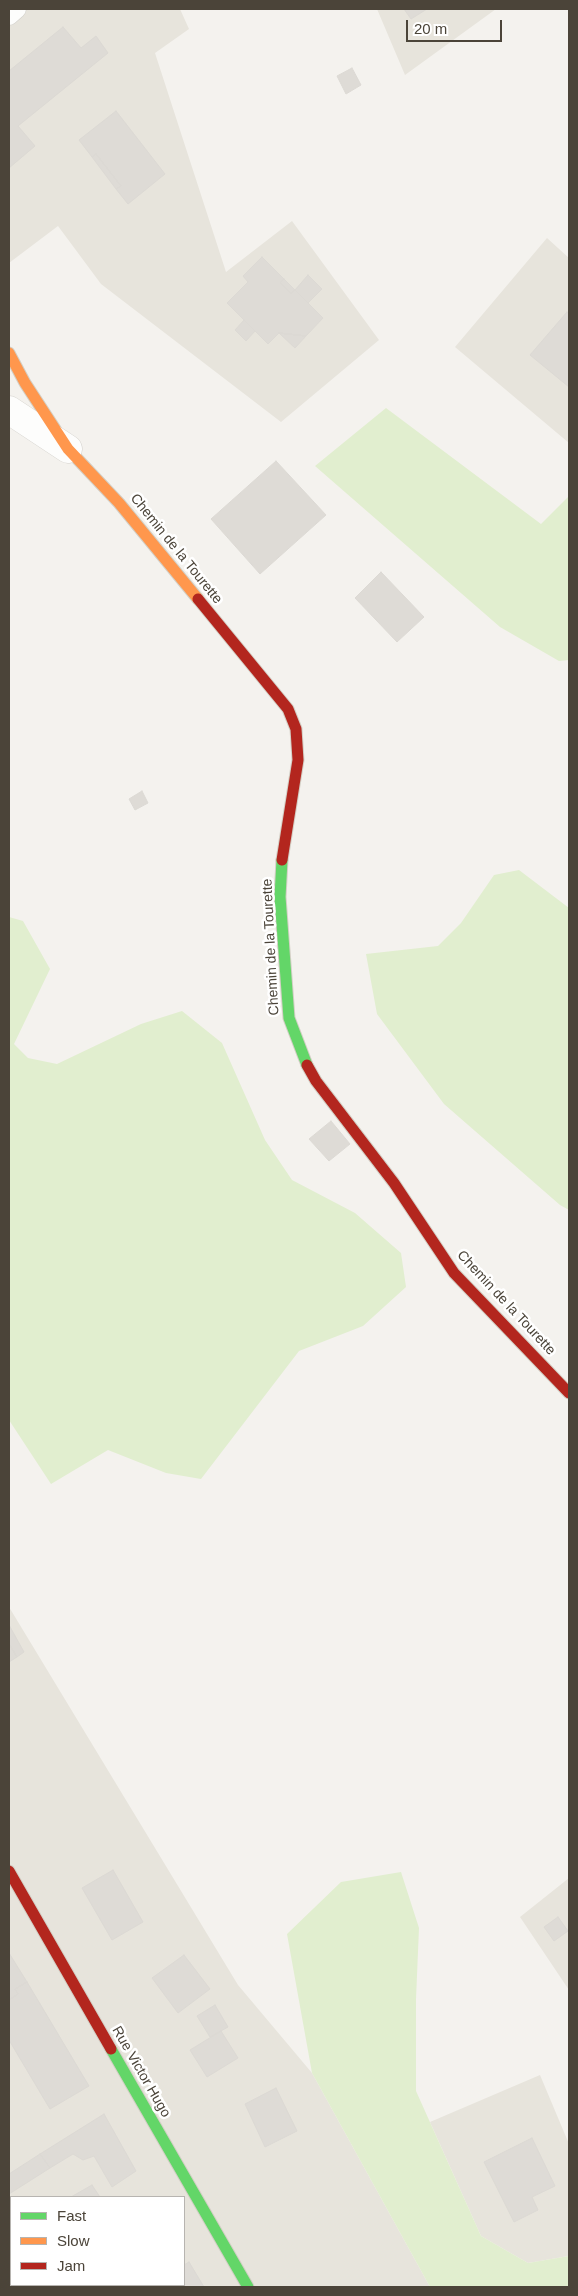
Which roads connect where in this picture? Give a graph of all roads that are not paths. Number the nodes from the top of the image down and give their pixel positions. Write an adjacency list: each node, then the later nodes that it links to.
1 (18, 9): 2 (lane)
2 (9, 16)
3 (9, 353): 5 (street, Chemin de la Tourette)
4 (9, 410): 5 (street)
5 (68, 449): 6 (street, Chemin de la Tourette)
6 (569, 1393)
7 (9, 1871): 8 (street, Rue Victor Hugo)
8 (15, 1897): 9 (street, Rue Victor Hugo)
9 (248, 2287)

